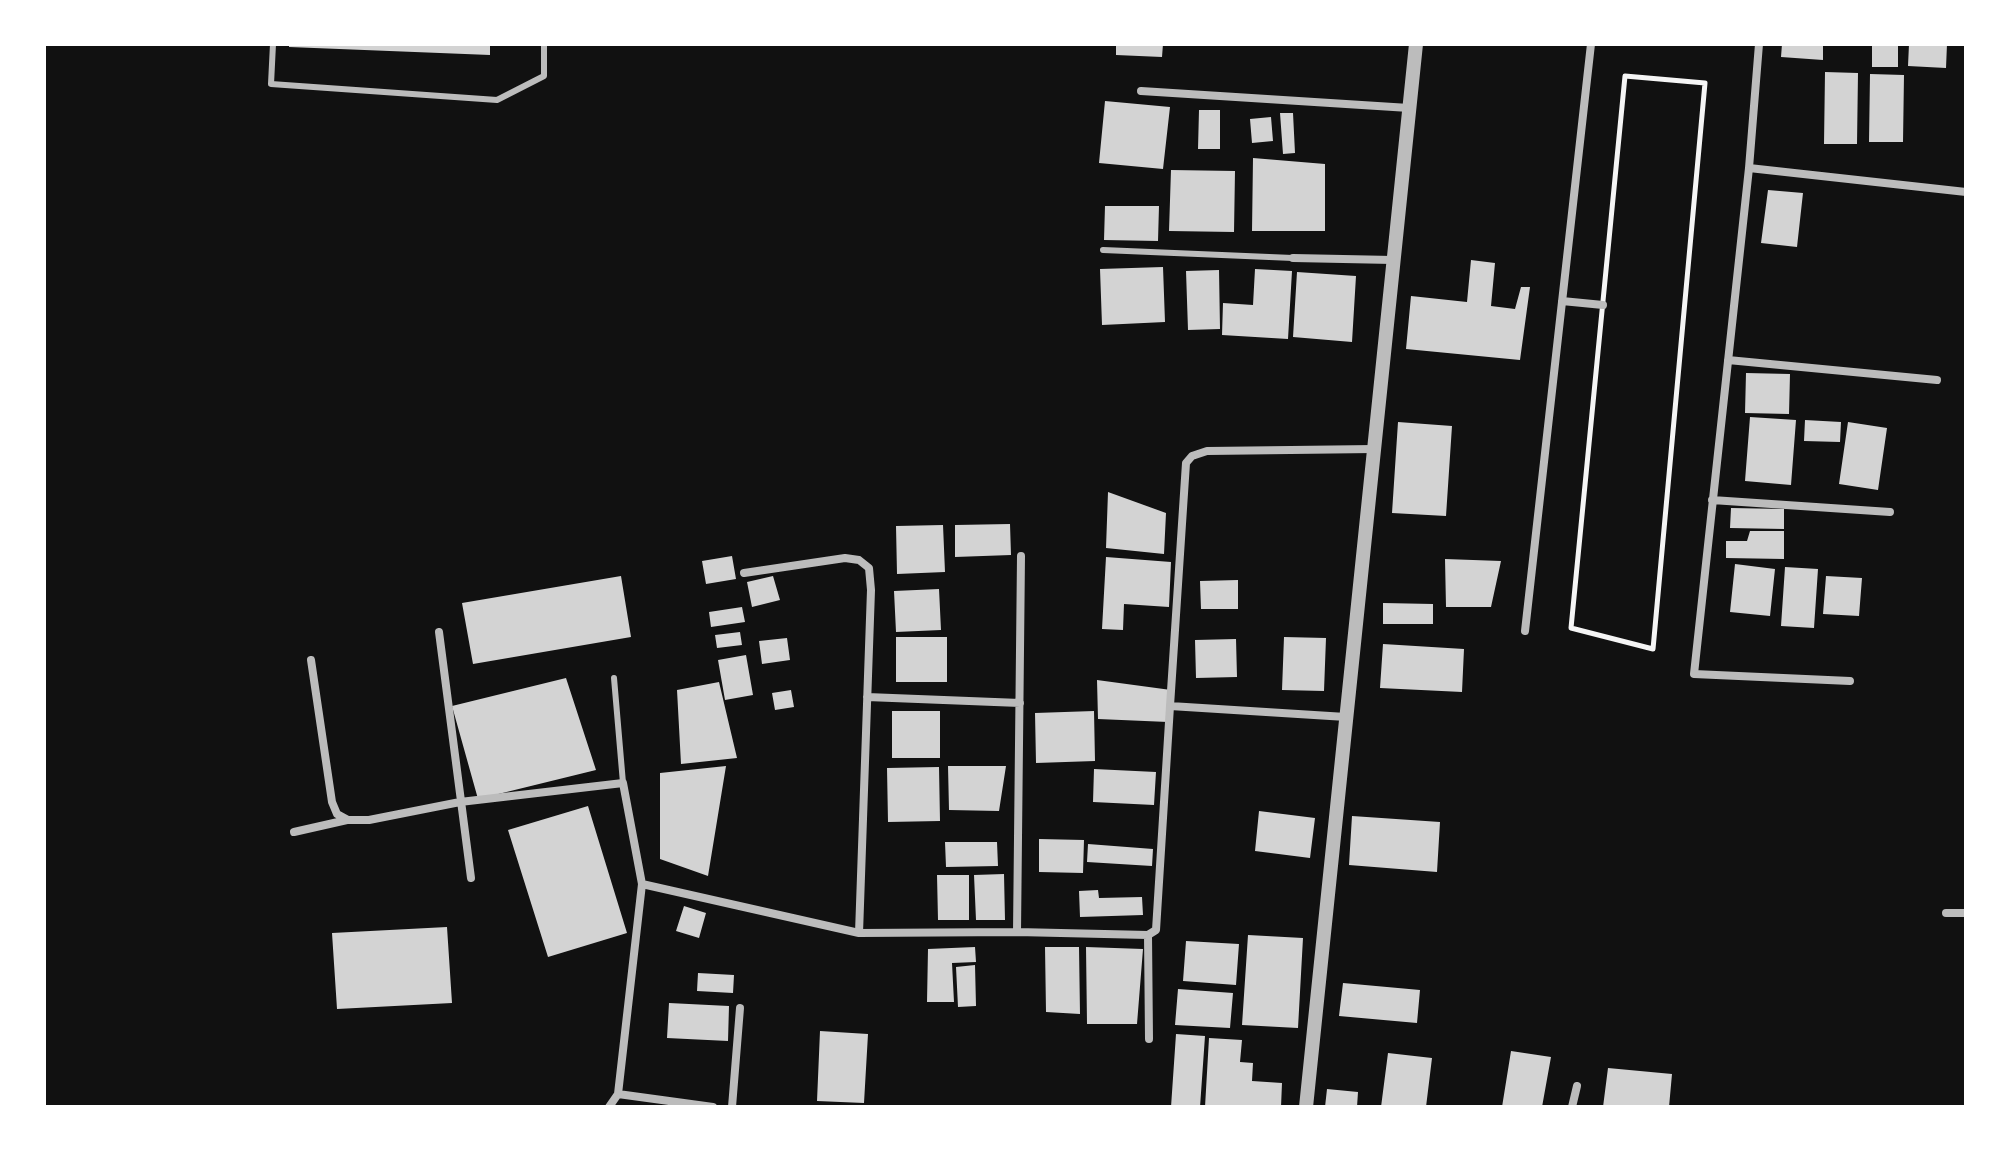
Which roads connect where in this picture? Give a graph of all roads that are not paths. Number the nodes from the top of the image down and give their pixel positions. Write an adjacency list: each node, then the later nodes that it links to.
1 (273, 44): 2 (lane)
2 (544, 44)
3 (1416, 44): 7 (street)
4 (1591, 44): 13 (street)
5 (1759, 44): 8 (street)
6 (1141, 91): 7 (street)
7 (1409, 108): 12 (street)
8 (1749, 168): 9 (street); 15 (street)
9 (1966, 192)
10 (1103, 250): 11 (lane)
11 (1293, 258): 12 (street)
12 (1393, 260): 17 (street)
13 (1562, 301): 14 (street); 22 (street)
14 (1603, 305)
15 (1728, 360): 16 (street); 18 (street)
16 (1937, 380)
17 (1374, 449): 29 (street); 30 (street)
18 (1712, 500): 19 (street); 26 (street)
19 (1890, 512)
20 (1021, 556): 28 (street)
21 (744, 573): 27 (street)
22 (1525, 631)
23 (439, 632): 32 (street)
24 (311, 660): 33 (street)
25 (614, 678): 31 (lane)
26 (1850, 681)
27 (867, 697): 28 (street); 40 (street)
28 (1020, 703): 39 (street)
29 (1170, 706): 30 (street); 41 (street)
30 (1346, 717): 49 (street)
31 (623, 783): 32 (street); 36 (street)
32 (460, 802): 33 (street); 35 (street)
33 (348, 820): 34 (street)
34 (294, 832)
35 (471, 878)
36 (642, 884): 40 (street); 45 (street)
37 (1946, 913): 38 (street)
38 (1966, 913)
39 (1017, 932): 40 (street); 41 (street)
40 (859, 933)
41 (1148, 935): 43 (street)
42 (740, 1008): 48 (street)
43 (1149, 1039)
44 (1577, 1086): 50 (street)
45 (618, 1094): 46 (street); 47 (street)
46 (609, 1107)
47 (713, 1107)
48 (732, 1107)
49 (1306, 1107)
50 (1572, 1107)

